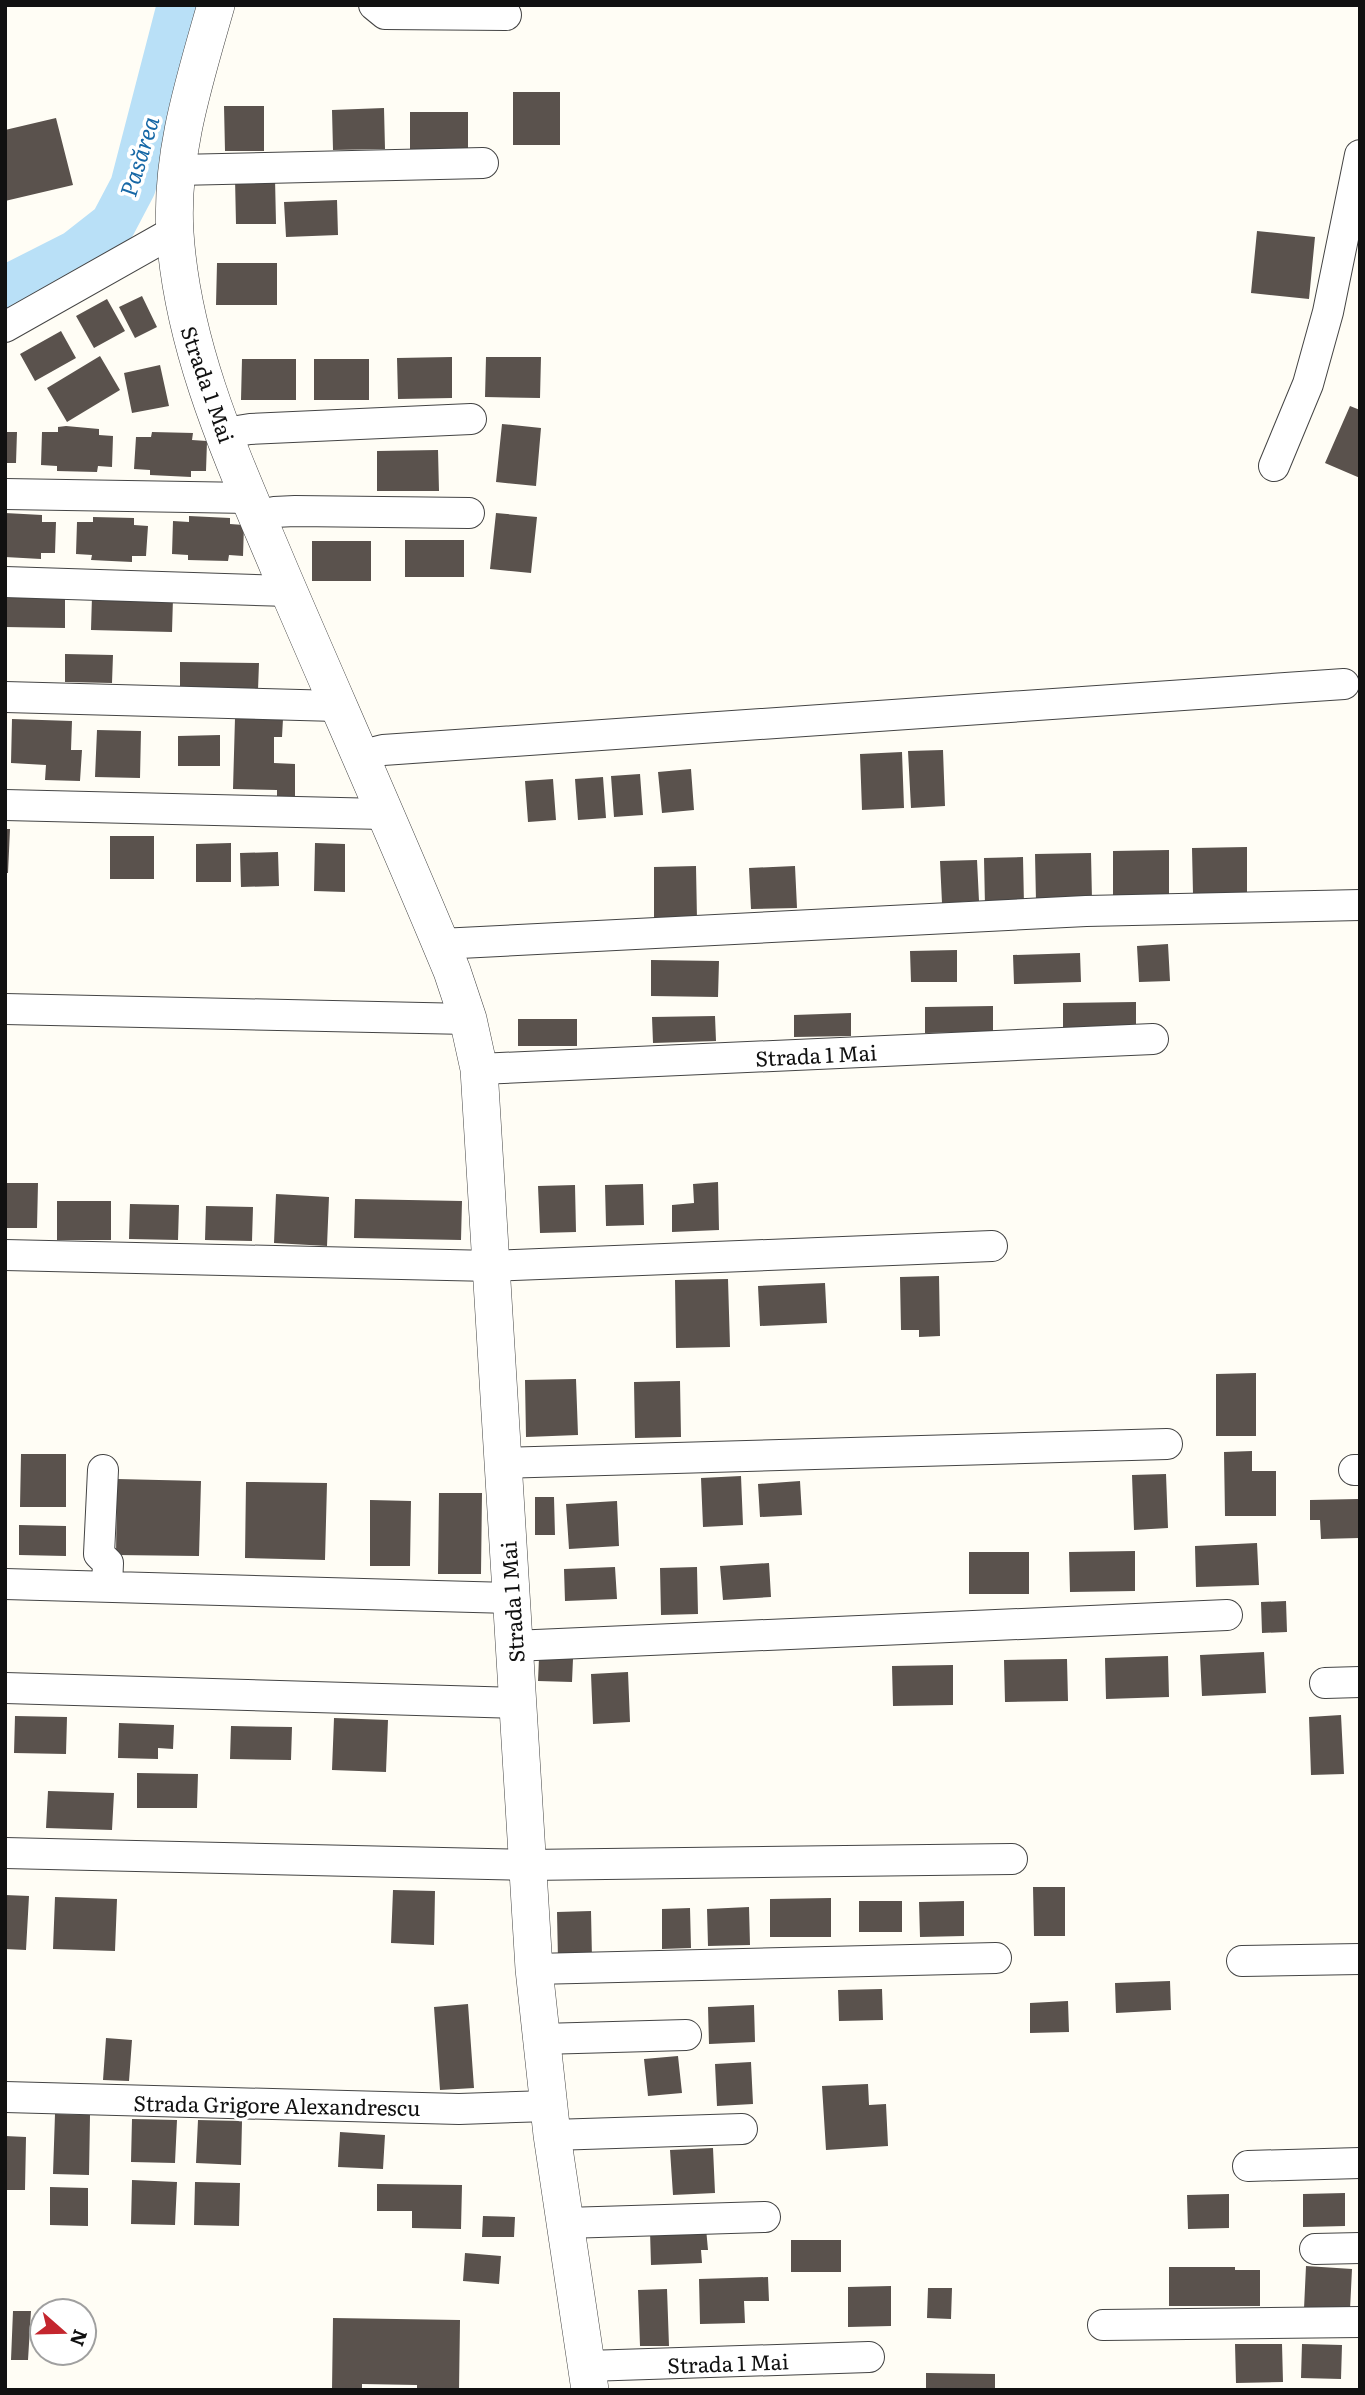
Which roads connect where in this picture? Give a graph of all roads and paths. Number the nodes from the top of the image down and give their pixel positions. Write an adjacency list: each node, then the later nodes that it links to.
1 (216, 5): 6 (street, Strada 1 Mai)
2 (374, 5): 3 (street)
3 (506, 16)
4 (1360, 155): 11 (street)
5 (482, 163): 6 (street)
6 (177, 170): 7 (street, Strada 1 Mai)
7 (175, 231): 8 (street); 10 (street, Strada 1 Mai)
8 (5, 327)
9 (471, 419): 10 (street)
10 (225, 433): 13 (street, Strada 1 Mai)
11 (1274, 466)
12 (5, 494): 13 (street)
13 (253, 507): 14 (street); 16 (street, Strada 1 Mai)
14 (469, 513)
15 (5, 582): 16 (street)
16 (289, 591): 19 (street, Strada 1 Mai)
17 (1344, 684): 20 (street)
18 (5, 697): 19 (street)
19 (337, 706): 20 (street, Strada 1 Mai)
20 (359, 756): 22 (street, Strada 1 Mai)
21 (5, 805): 22 (street)
22 (383, 814): 24 (street, Strada 1 Mai)
23 (1360, 905): 24 (street)
24 (440, 944): 26 (street, Strada 1 Mai)
25 (5, 1009): 26 (street)
26 (468, 1019): 28 (street, Strada 1 Mai)
27 (1153, 1039): 28 (street, Strada 1 Mai)
28 (479, 1069): 31 (street, Strada 1 Mai)
29 (992, 1246): 31 (street)
30 (5, 1255): 31 (street)
31 (492, 1266): 33 (street, Strada 1 Mai)
32 (1167, 1444): 33 (street)
33 (502, 1463): 37 (street, Strada 1 Mai)
34 (103, 1470): 36 (street)
35 (5, 1584): 36 (street)
36 (107, 1586): 37 (street)
37 (510, 1598): 39 (street, Strada 1 Mai)
38 (1227, 1615): 39 (street)
39 (513, 1646): 43 (street, Strada 1 Mai)
40 (1360, 1682): 41 (street)
41 (1325, 1683)
42 (5, 1688): 43 (street)
43 (517, 1703): 46 (street, Strada 1 Mai)
44 (5, 1853): 46 (street)
45 (1012, 1859): 46 (street)
46 (527, 1865): 50 (street, Strada 1 Mai)
47 (996, 1958): 50 (street)
48 (1360, 1959): 49 (street)
49 (1242, 1961)
50 (534, 1969): 52 (street, Strada 1 Mai)
51 (685, 2035): 52 (street)
52 (541, 2039): 54 (street, Strada 1 Mai)
53 (5, 2097): 54 (street, Strada Grigore Alexandrescu)
54 (550, 2121): 55 (street); 59 (street, Strada 1 Mai)
55 (742, 2129)
56 (1360, 2163): 57 (street)
57 (1248, 2166)
58 (765, 2217): 59 (street)
59 (565, 2223): 65 (street, Strada 1 Mai)
60 (1360, 2248): 61 (street)
61 (1315, 2249)
62 (1360, 2322): 63 (street)
63 (1103, 2325)
64 (869, 2357): 65 (street, Strada 1 Mai)
65 (588, 2378)

